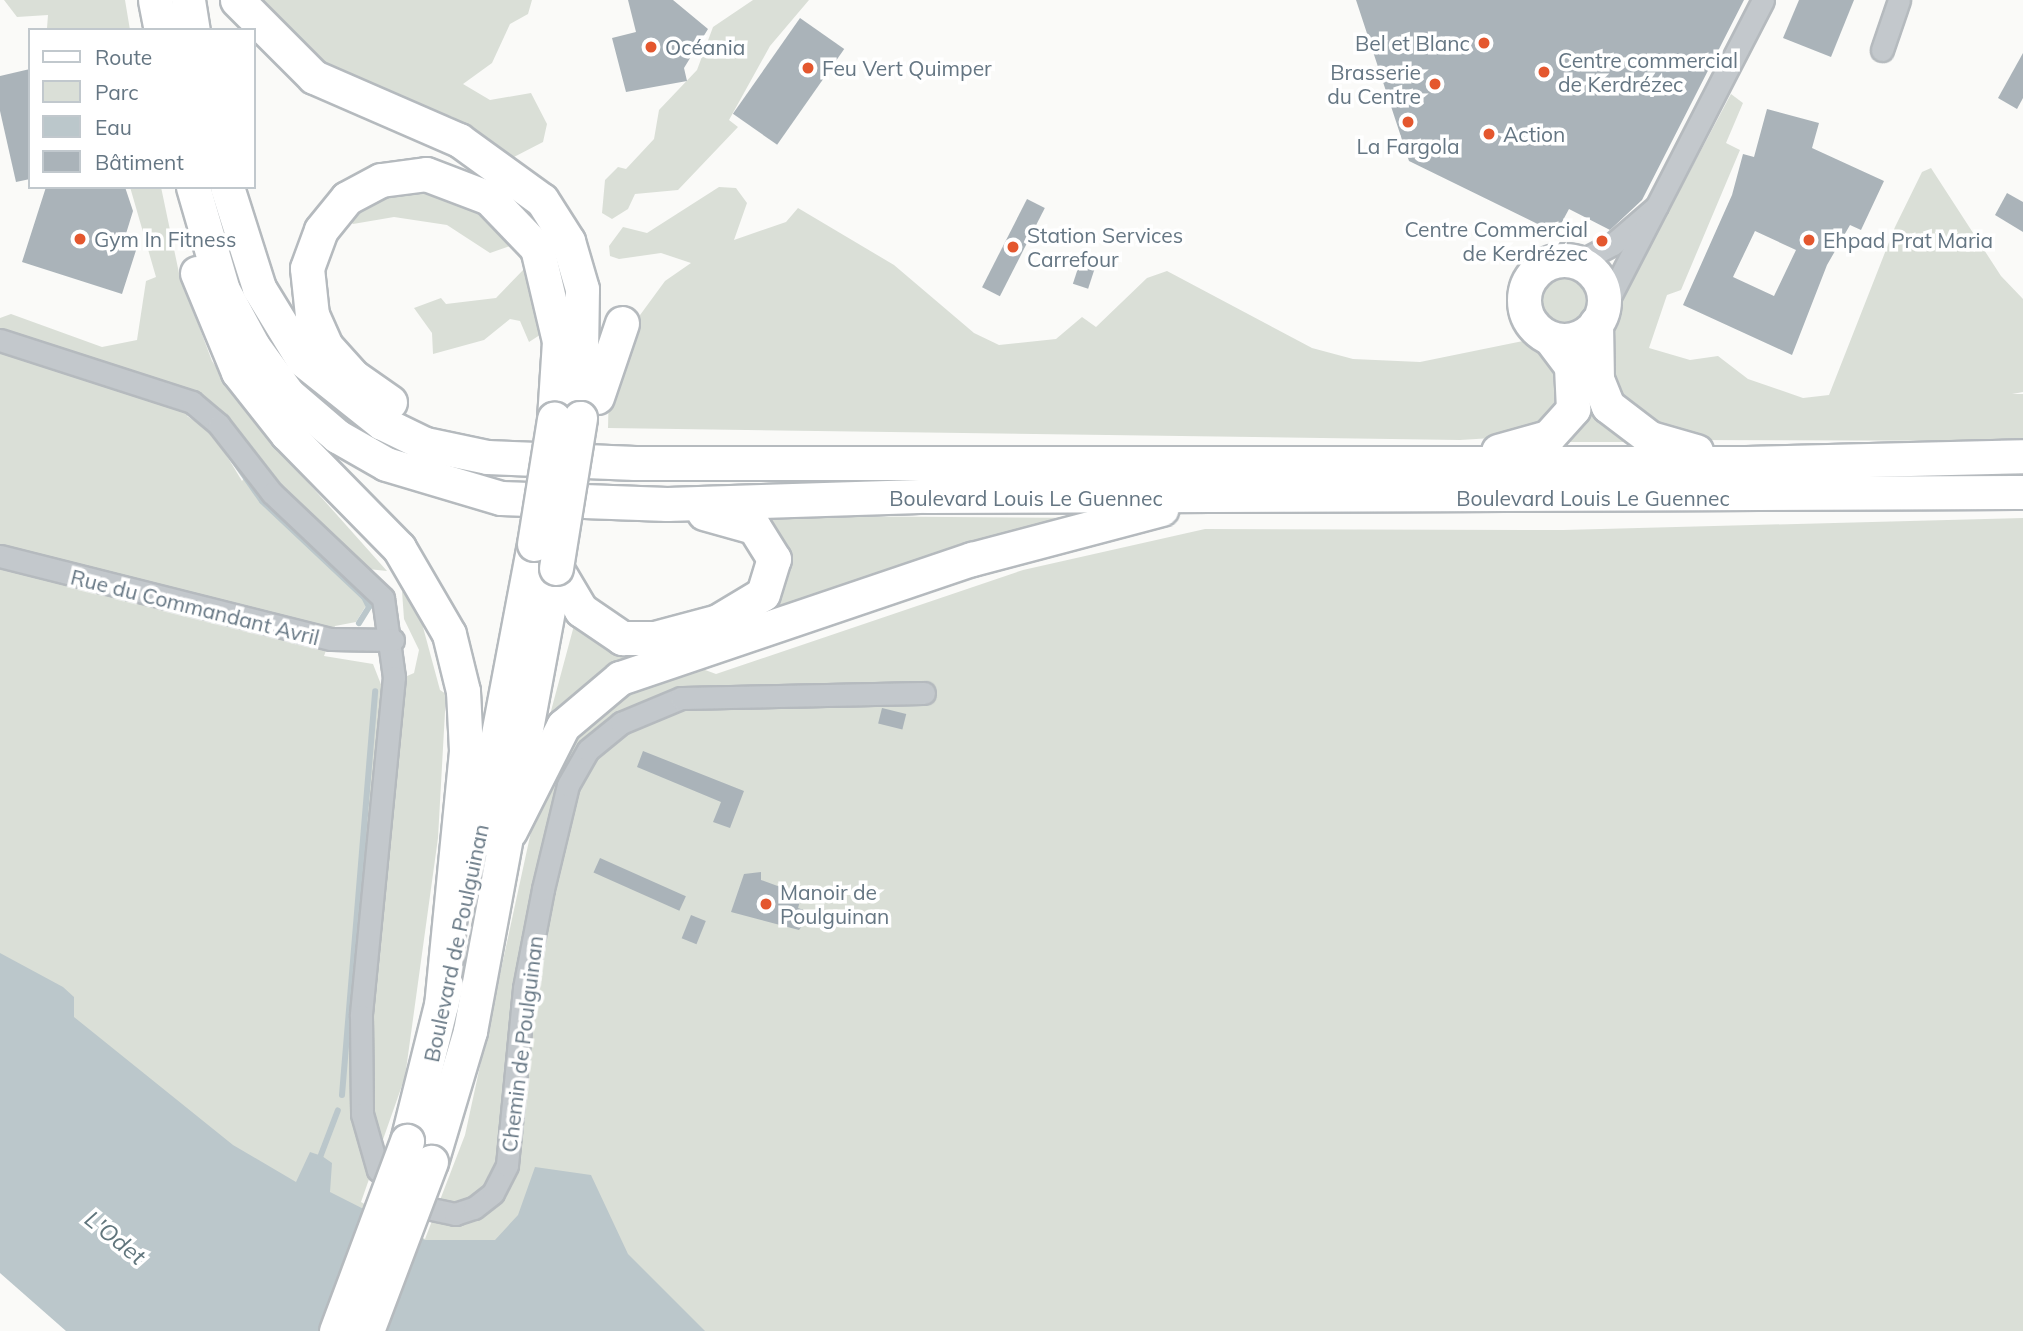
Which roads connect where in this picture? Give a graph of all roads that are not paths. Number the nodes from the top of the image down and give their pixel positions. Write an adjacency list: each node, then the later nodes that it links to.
1 (155, 0): 6 (main road)
2 (188, 0): 7 (main road)
3 (237, 0): 18 (main road)
4 (1763, 0): 12 (street)
5 (1899, 0): 8 (street)
6 (161, 28)
7 (193, 28)
8 (1882, 50)
9 (179, 189): 31 (main road)
10 (194, 189): 25 (main road, Boulevard Louis Le Guennec)
11 (228, 189): 20 (main road, Boulevard Louis Le Guennec)
12 (1662, 202): 13 (street); 14 (street)
13 (1578, 262): 14 (main road); 16 (main road)
14 (1599, 319): 16 (main road); 22 (main road)
15 (622, 323): 18 (main road)
16 (1550, 338): 21 (main road)
17 (0, 340): 28 (street)
18 (575, 419): 20 (main road); 27 (main road, bridge); 27 (main road, bridge)
19 (2023, 456): 22 (main road, Boulevard Louis Le Guennec)
20 (635, 463): 21 (main road, Boulevard Louis Le Guennec)
21 (1436, 463): 22 (main road, Boulevard Louis Le Guennec)
22 (1746, 463)
23 (2023, 492): 24 (main road, Boulevard Louis Le Guennec)
24 (1200, 498): 25 (main road, Boulevard Louis Le Guennec); 30 (main road)
25 (667, 504): 27 (main road)
26 (0, 556): 28 (street, Rue du Commandant Avril)
27 (545, 556): 30 (main road, Boulevard de Poulguinan); 31 (main road, Boulevard de Poulguinan)
28 (393, 640): 29 (street, Chemin de Poulguinan)
29 (924, 693)
30 (510, 831): 32 (main road, Boulevard de Poulguinan)
31 (441, 1005): 32 (main road, Boulevard de Poulguinan)
32 (419, 1152): 33 (main road, Boulevard de Poulguinan, bridge); 34 (main road, Boulevard de Poulguinan, bridge)
33 (336, 1331)
34 (367, 1331)

